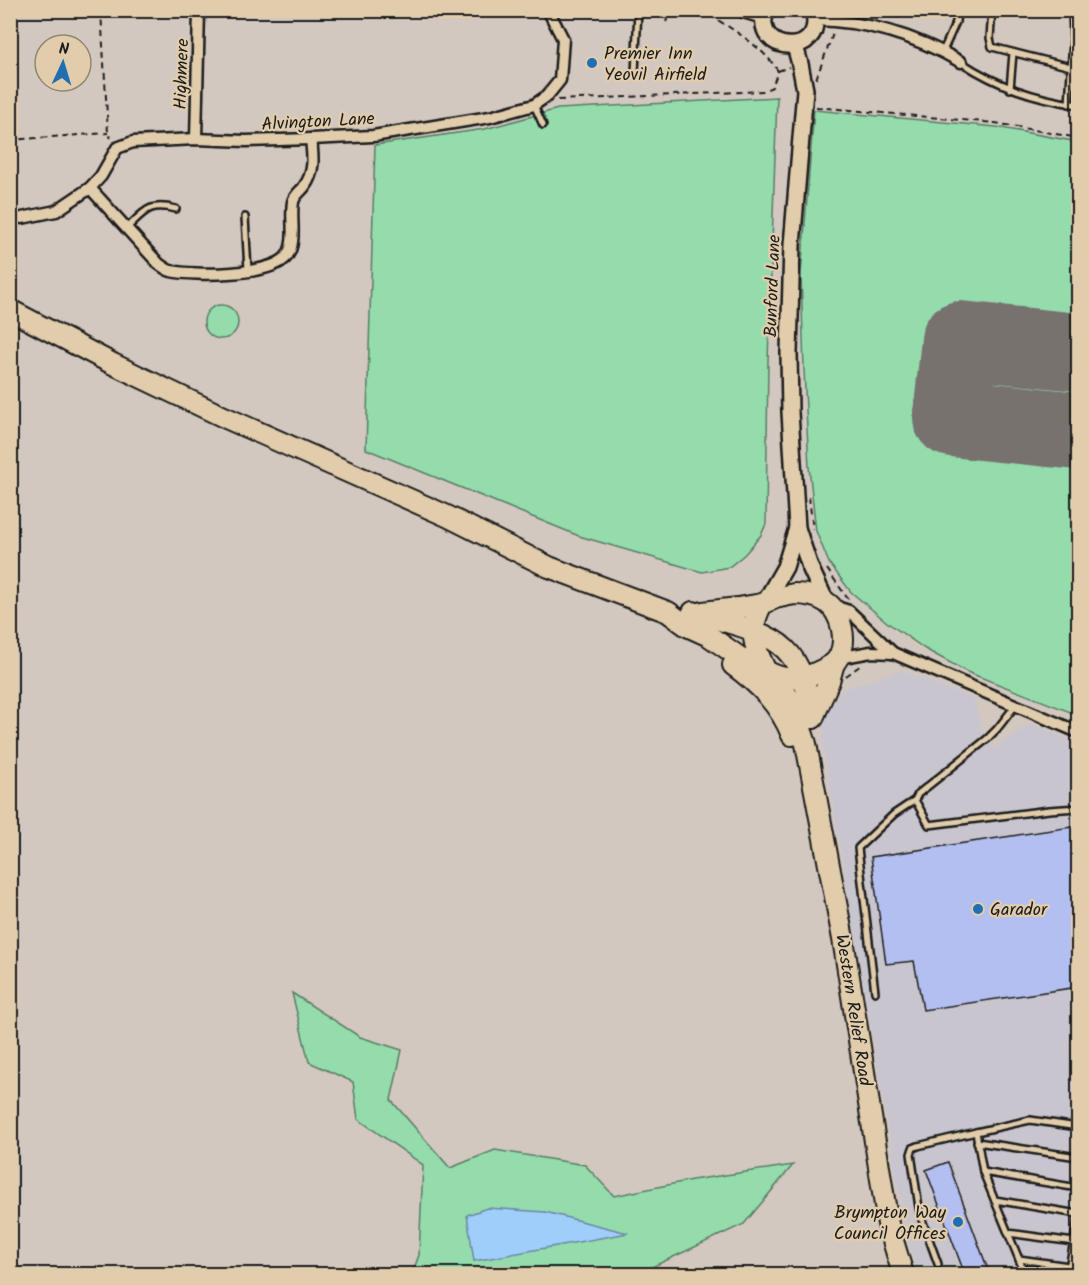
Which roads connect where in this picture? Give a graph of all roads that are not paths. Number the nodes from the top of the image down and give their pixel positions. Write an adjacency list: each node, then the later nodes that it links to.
1 (199, 10): 21 (street, Highmere)
2 (548, 10): 18 (street, Alvington Lane)
3 (638, 10): 15 (lane)
4 (745, 10): 8 (street)
5 (957, 10): 11 (lane)
6 (992, 10): 12 (lane)
7 (1072, 10): 14 (lane)
8 (766, 13): 10 (street)
9 (814, 15): 10 (street); 11 (street)
10 (795, 46): 30 (street, Bunford Lane)
11 (943, 51): 13 (street)
12 (1013, 53): 14 (lane); 16 (lane)
13 (961, 62): 16 (lane)
14 (1071, 67): 17 (lane)
15 (635, 73)
16 (1010, 89): 17 (lane)
17 (1069, 104): 19 (lane)
18 (534, 105): 20 (lane); 22 (street, Alvington Lane)
19 (1078, 105)
20 (543, 125)
21 (196, 139): 22 (street, Alvington Lane); 23 (street, Alvington Lane)
22 (311, 139): 28 (street)
23 (90, 188): 26 (street); 27 (street)
24 (176, 209): 27 (lane)
25 (245, 217): 28 (lane)
26 (22, 218)
27 (126, 228): 28 (street)
28 (248, 270)
29 (10, 310): 31 (highway)
30 (797, 528): 32 (street, Bunford Lane); 33 (street, Bunford Lane)
31 (634, 600): 34 (highway); 45 (highway)
32 (763, 603): 33 (highway); 35 (highway); 36 (highway)
33 (827, 603): 37 (street); 38 (highway, Western Relief Road)
34 (668, 612): 35 (highway); 39 (highway)
35 (693, 612): 36 (highway)
36 (753, 631): 39 (highway); 40 (highway)
37 (893, 653): 38 (street); 41 (street)
38 (836, 661): 40 (highway); 42 (highway, Western Relief Road)
39 (768, 672): 40 (highway); 44 (highway, Western Relief Road)
40 (803, 678): 42 (highway)
41 (1015, 706): 43 (street); 46 (lane)
42 (813, 718): 44 (highway, Western Relief Road)
43 (1078, 732)
44 (806, 744): 45 (highway, Western Relief Road)
45 (811, 775): 62 (highway, Western Relief Road)
46 (915, 800): 47 (lane); 48 (lane)
47 (1078, 808)
48 (875, 992)
49 (1078, 1127): 50 (lane)
50 (976, 1132): 51 (lane); 60 (lane)
51 (977, 1142): 52 (lane); 53 (lane)
52 (1078, 1157)
53 (983, 1172): 54 (lane); 55 (lane)
54 (1078, 1188)
55 (995, 1200): 56 (lane); 57 (lane)
56 (1078, 1216): 58 (lane)
57 (1008, 1233): 58 (lane); 59 (lane)
58 (1074, 1242): 61 (lane)
59 (1018, 1259): 61 (lane); 63 (lane)
60 (938, 1264)
61 (1069, 1266): 64 (lane)
62 (903, 1275)
63 (1025, 1275)
64 (1068, 1275)

